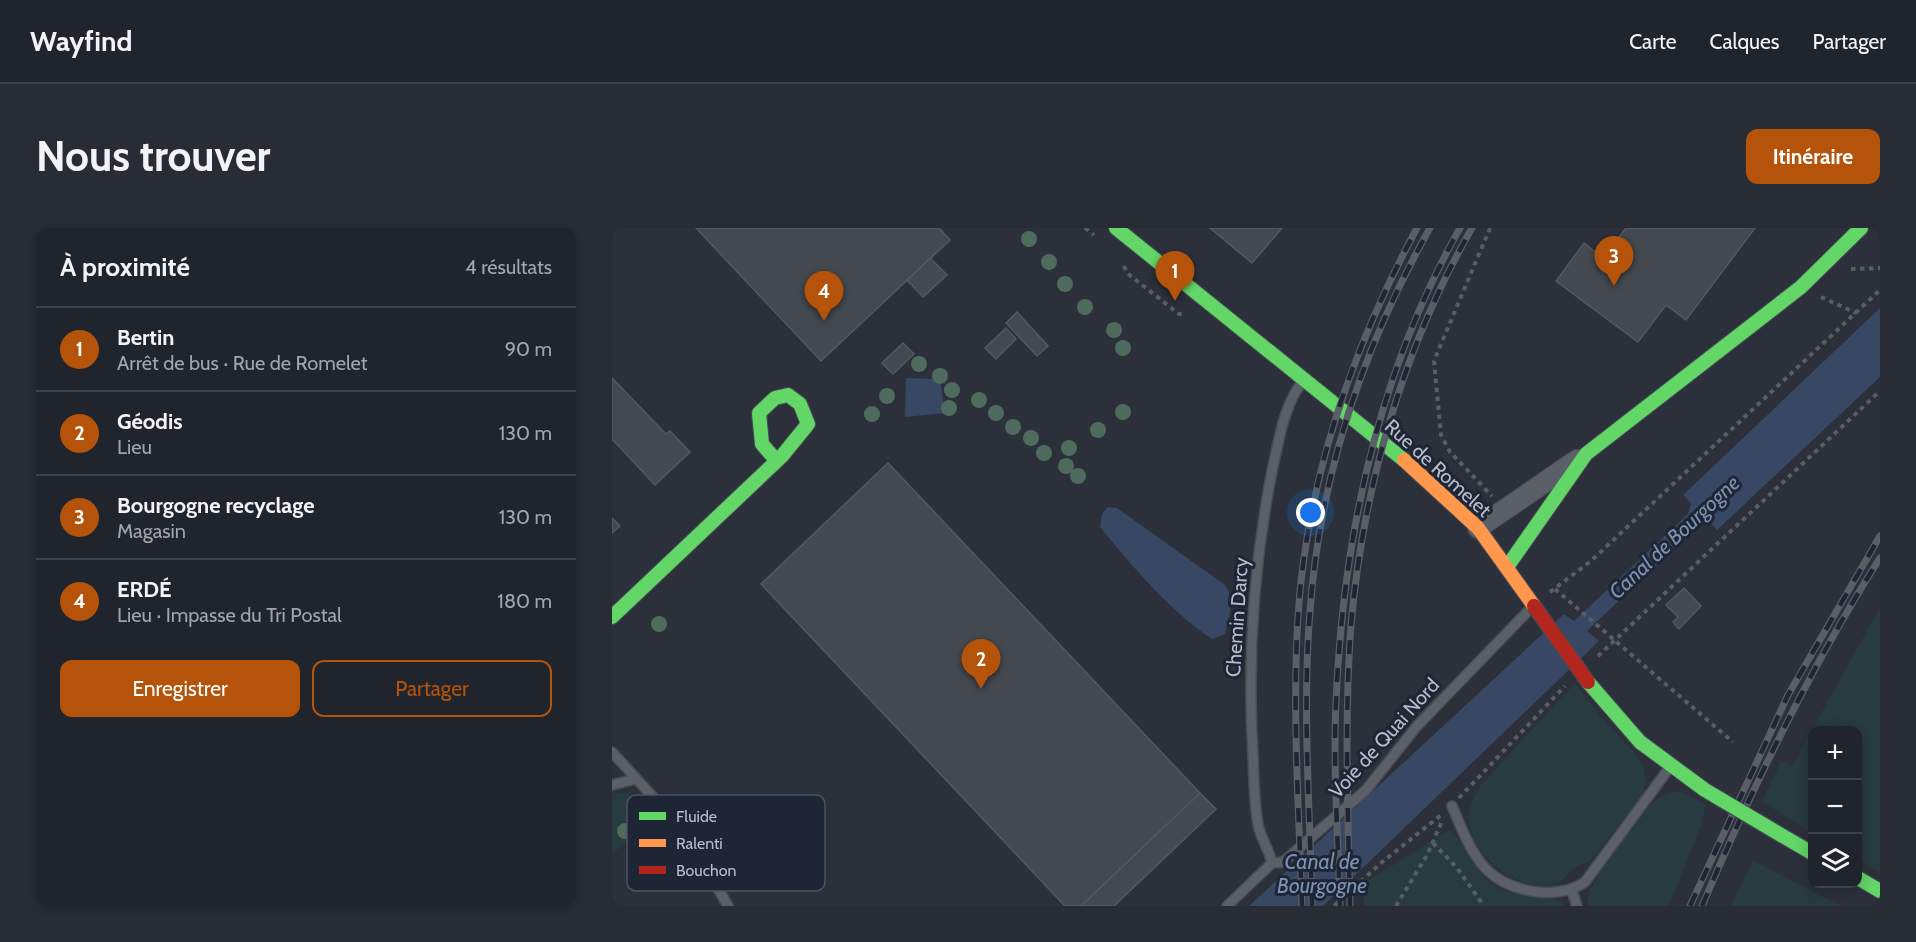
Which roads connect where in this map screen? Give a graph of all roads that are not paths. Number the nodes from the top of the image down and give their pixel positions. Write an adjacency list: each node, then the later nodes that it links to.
1 (1116, 228): 3 (street, Rue de Romelet)
2 (1861, 228): 4 (street)
3 (1304, 379): 6 (street, Rue de Romelet); 17 (lane, Chemin Darcy)
4 (1587, 454): 6 (street); 7 (street)
5 (776, 460): 5 (street); 9 (street)
6 (1478, 528): 7 (street, Rue de Romelet)
7 (1507, 567): 8 (street, Rue de Romelet)
8 (1534, 606): 11 (street, Rue de Romelet, bridge); 17 (lane, Voie de Quai Nord)
9 (612, 617)
10 (612, 752): 12 (lane)
11 (1670, 767): 16 (street, Rue de Romelet, bridge); 20 (lane)
12 (636, 779): 13 (lane); 14 (lane)
13 (612, 785)
14 (651, 795)
15 (1452, 806): 20 (lane)
16 (1808, 851)
17 (1272, 862): 23 (lane, Voie de Quai Nord)
18 (1862, 881): 21 (street)
19 (719, 891): 22 (lane)
20 (1572, 891): 24 (lane)
21 (1880, 891)
22 (728, 906)
23 (1227, 906)
24 (1577, 906)

